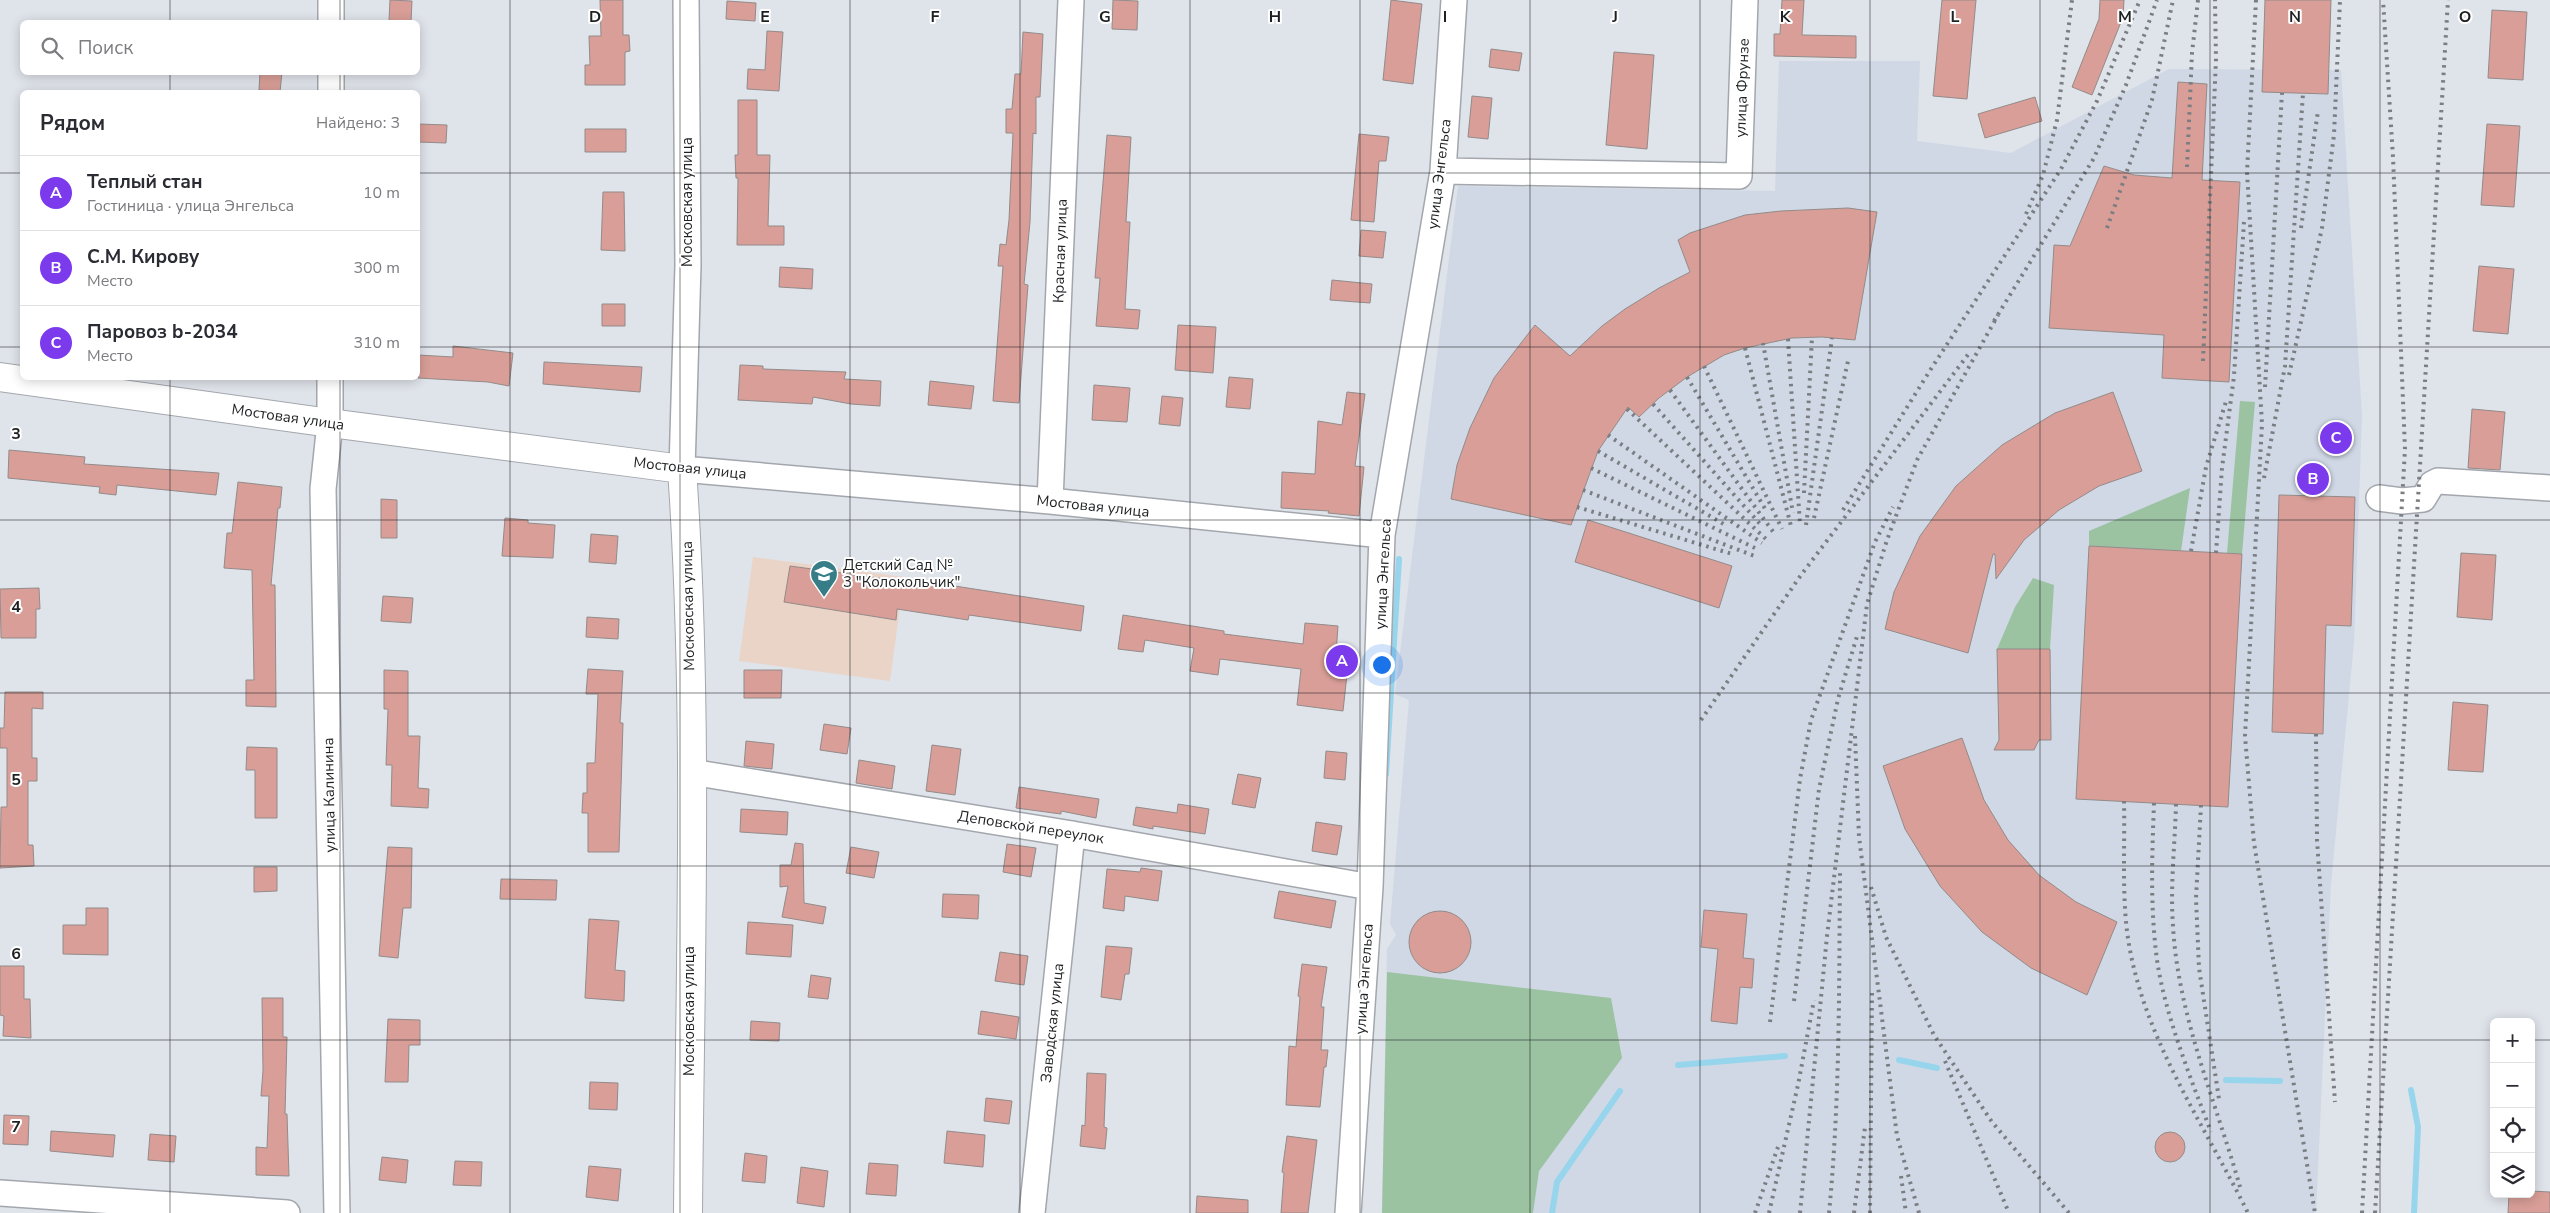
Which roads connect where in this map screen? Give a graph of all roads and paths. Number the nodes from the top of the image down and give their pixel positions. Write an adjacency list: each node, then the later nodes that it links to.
1 (332, 0): 6 (street)
2 (686, 0): 15 (street, Московская улица)
3 (1071, 0): 18 (street, Красная улица)
4 (1454, 0): 9 (street, улица Энгельса)
5 (1745, 0): 9 (street, улица Фрунзе)
6 (331, 20)
7 (331, 75): 8 (street)
8 (331, 90)
9 (1442, 171): 19 (street, улица Энгельса)
10 (0, 377): 11 (main road, Мостовая улица)
11 (20, 380)
12 (22, 380): 14 (main road, Мостовая улица)
13 (330, 380): 14 (street, улица Калинина)
14 (330, 423): 15 (main road, Мостовая улица); 25 (street, улица Калинина)
15 (682, 469): 18 (street, Мостовая улица); 20 (main road, Московская улица)
16 (2550, 488): 17 (street)
17 (2379, 498)
18 (1050, 501): 19 (street, Мостовая улица)
19 (1382, 535): 22 (street, улица Энгельса)
20 (691, 772): 21 (street, Деповской переулок); 26 (main road, Московская улица)
21 (1072, 834): 22 (street, Деповской переулок); 27 (street, Заводская улица)
22 (1370, 887): 28 (street, улица Энгельса)
23 (0, 1193): 24 (street)
24 (287, 1213)
25 (337, 1213)
26 (688, 1213)
27 (1032, 1213)
28 (1348, 1213)

